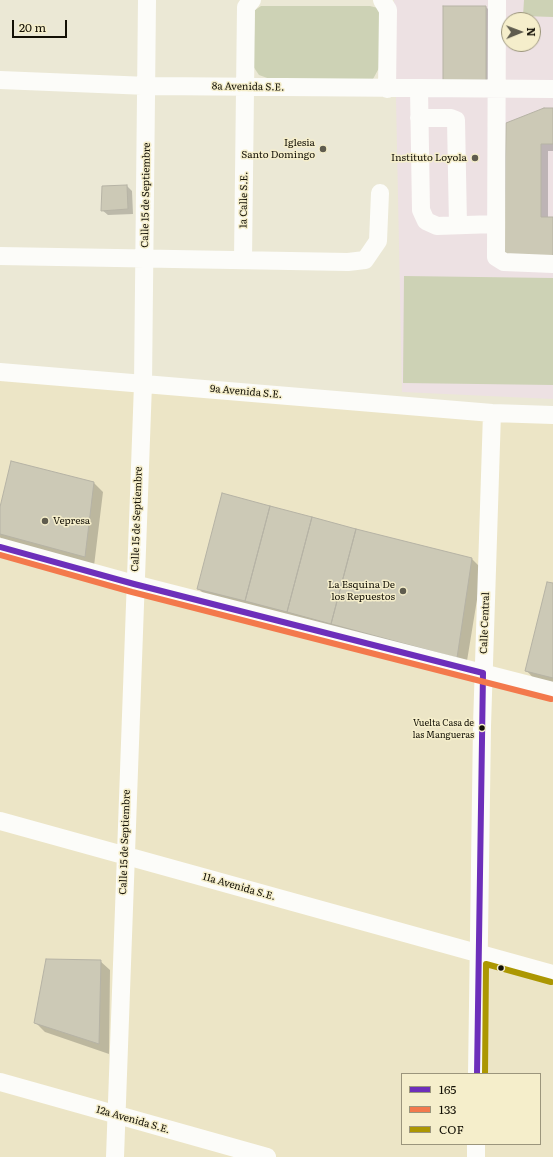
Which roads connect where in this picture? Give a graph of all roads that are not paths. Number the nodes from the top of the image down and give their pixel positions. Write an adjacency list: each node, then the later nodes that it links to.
1 (147, 0): 6 (street, Calle 15 de Septiembre)
2 (252, 0): 7 (street, 1a Calle S.E.)
3 (382, 0): 9 (street)
4 (497, 0): 8 (street)
5 (0, 80): 6 (street, 8a Avenida S.E.)
6 (148, 86): 7 (street, 8a Avenida S.E.); 17 (street, Calle 15 de Septiembre)
7 (246, 87): 9 (street, 8a Avenida S.E.); 18 (street, 1a Calle S.E.)
8 (496, 88): 10 (street, 8a Avenida S.E.); 11 (street, 8a Avenida S.E.); 14 (street)
9 (387, 89): 10 (street, 8a Avenida S.E.)
10 (419, 89): 12 (street)
11 (553, 89)
12 (419, 118): 15 (street); 15 (street)
13 (380, 193): 18 (street)
14 (495, 224): 15 (street); 19 (street)
15 (458, 225)
16 (0, 256): 17 (street)
17 (144, 258): 18 (street); 21 (street, Calle 15 de Septiembre)
18 (243, 259)
19 (553, 264)
20 (0, 372): 21 (street, 9a Avenida S.E.)
21 (143, 384): 22 (street, 9a Avenida S.E.); 25 (street, Calle 15 de Septiembre)
22 (492, 412): 23 (street, 9a Avenida S.E.); 26 (street, Calle Central)
23 (553, 415)
24 (0, 547): 25 (street)
25 (134, 584): 26 (street); 29 (street, Calle 15 de Septiembre)
26 (483, 673): 27 (street); 30 (street, Calle Central)
27 (553, 691)
28 (0, 822): 29 (street, 11a Avenida S.E.)
29 (125, 855): 30 (street, 11a Avenida S.E.); 34 (street, Calle 15 de Septiembre)
30 (478, 954): 31 (street, 11a Avenida S.E.); 32 (street, Calle Central)
31 (553, 974)
32 (477, 1073)
33 (0, 1082): 34 (street, 12a Avenida S.E.)
34 (116, 1115): 36 (street, Calle 15 de Septiembre); 37 (street, 12a Avenida S.E.)
35 (476, 1145): 38 (street)
36 (115, 1157)
37 (267, 1157)
38 (476, 1157)

